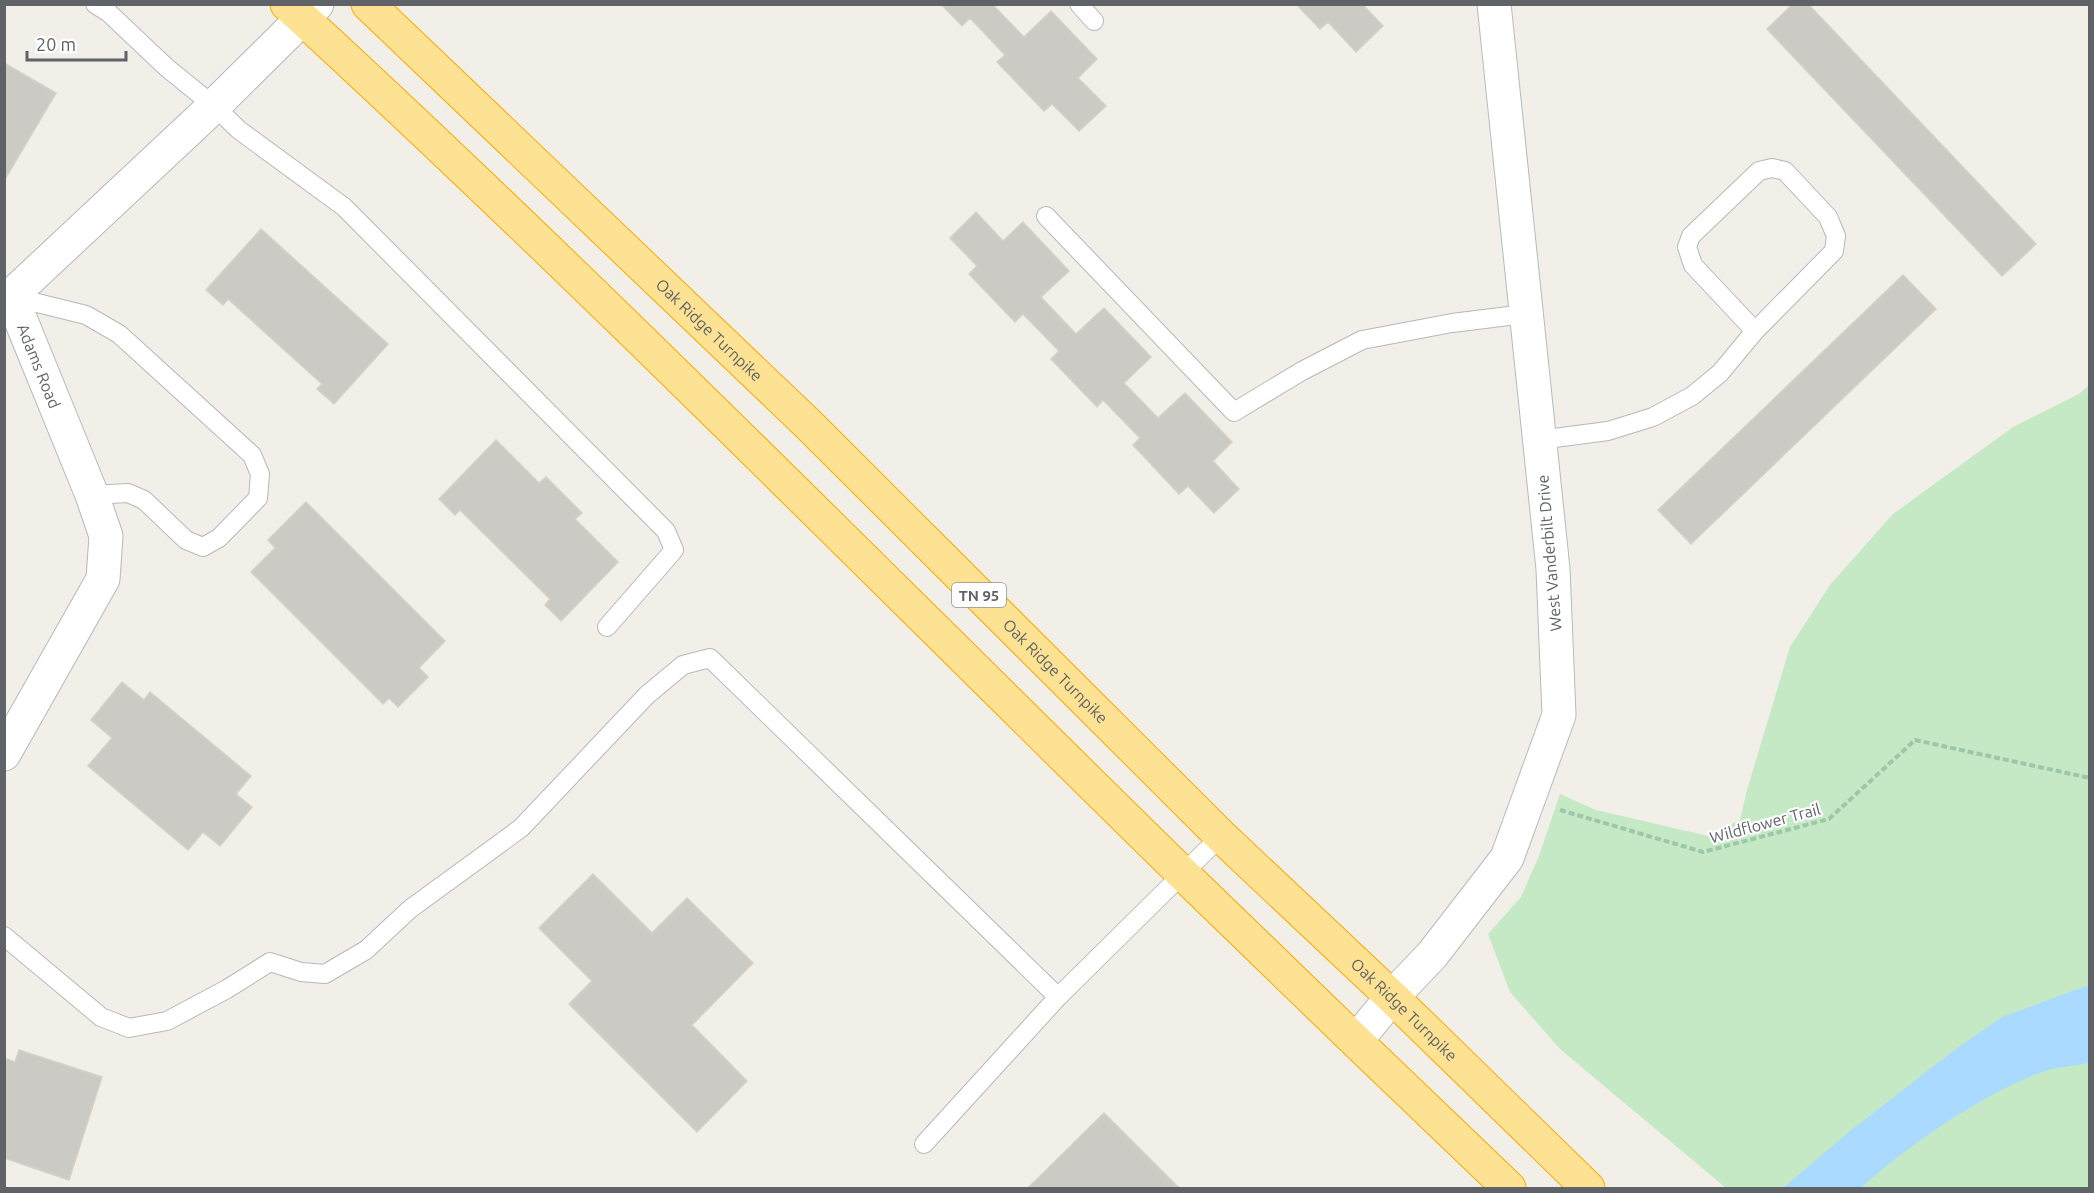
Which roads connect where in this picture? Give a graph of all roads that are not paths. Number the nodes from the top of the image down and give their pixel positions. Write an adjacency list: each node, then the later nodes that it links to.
1 (95, 4): 7 (lane)
2 (368, 4): 16 (highway, Oak Ridge Turnpike / TN 95)
3 (1079, 4): 6 (lane)
4 (1494, 4): 10 (street, West Vanderbilt Drive)
5 (302, 9): 7 (street); 17 (highway)
6 (1094, 21)
7 (214, 106): 9 (street); 14 (lane)
8 (1046, 216): 10 (lane)
9 (8, 295): 13 (street, Adams Road); 13 (lane)
10 (1525, 314): 12 (street, West Vanderbilt Drive)
11 (1755, 331): 11 (lane); 12 (lane)
12 (1539, 440): 20 (street, West Vanderbilt Drive)
13 (92, 495): 15 (street, Adams Road)
14 (607, 627)
15 (4, 754)
16 (1221, 836): 17 (lane); 20 (highway, Oak Ridge Turnpike / TN 95)
17 (1184, 874): 19 (lane); 21 (highway)
18 (4, 936): 19 (lane)
19 (1058, 997): 22 (lane)
20 (1392, 997): 21 (street, West Vanderbilt Drive); 24 (highway, Oak Ridge Turnpike / TN 95)
21 (1356, 1041): 23 (highway)
22 (924, 1144)
23 (1509, 1188)
24 (1588, 1188)

